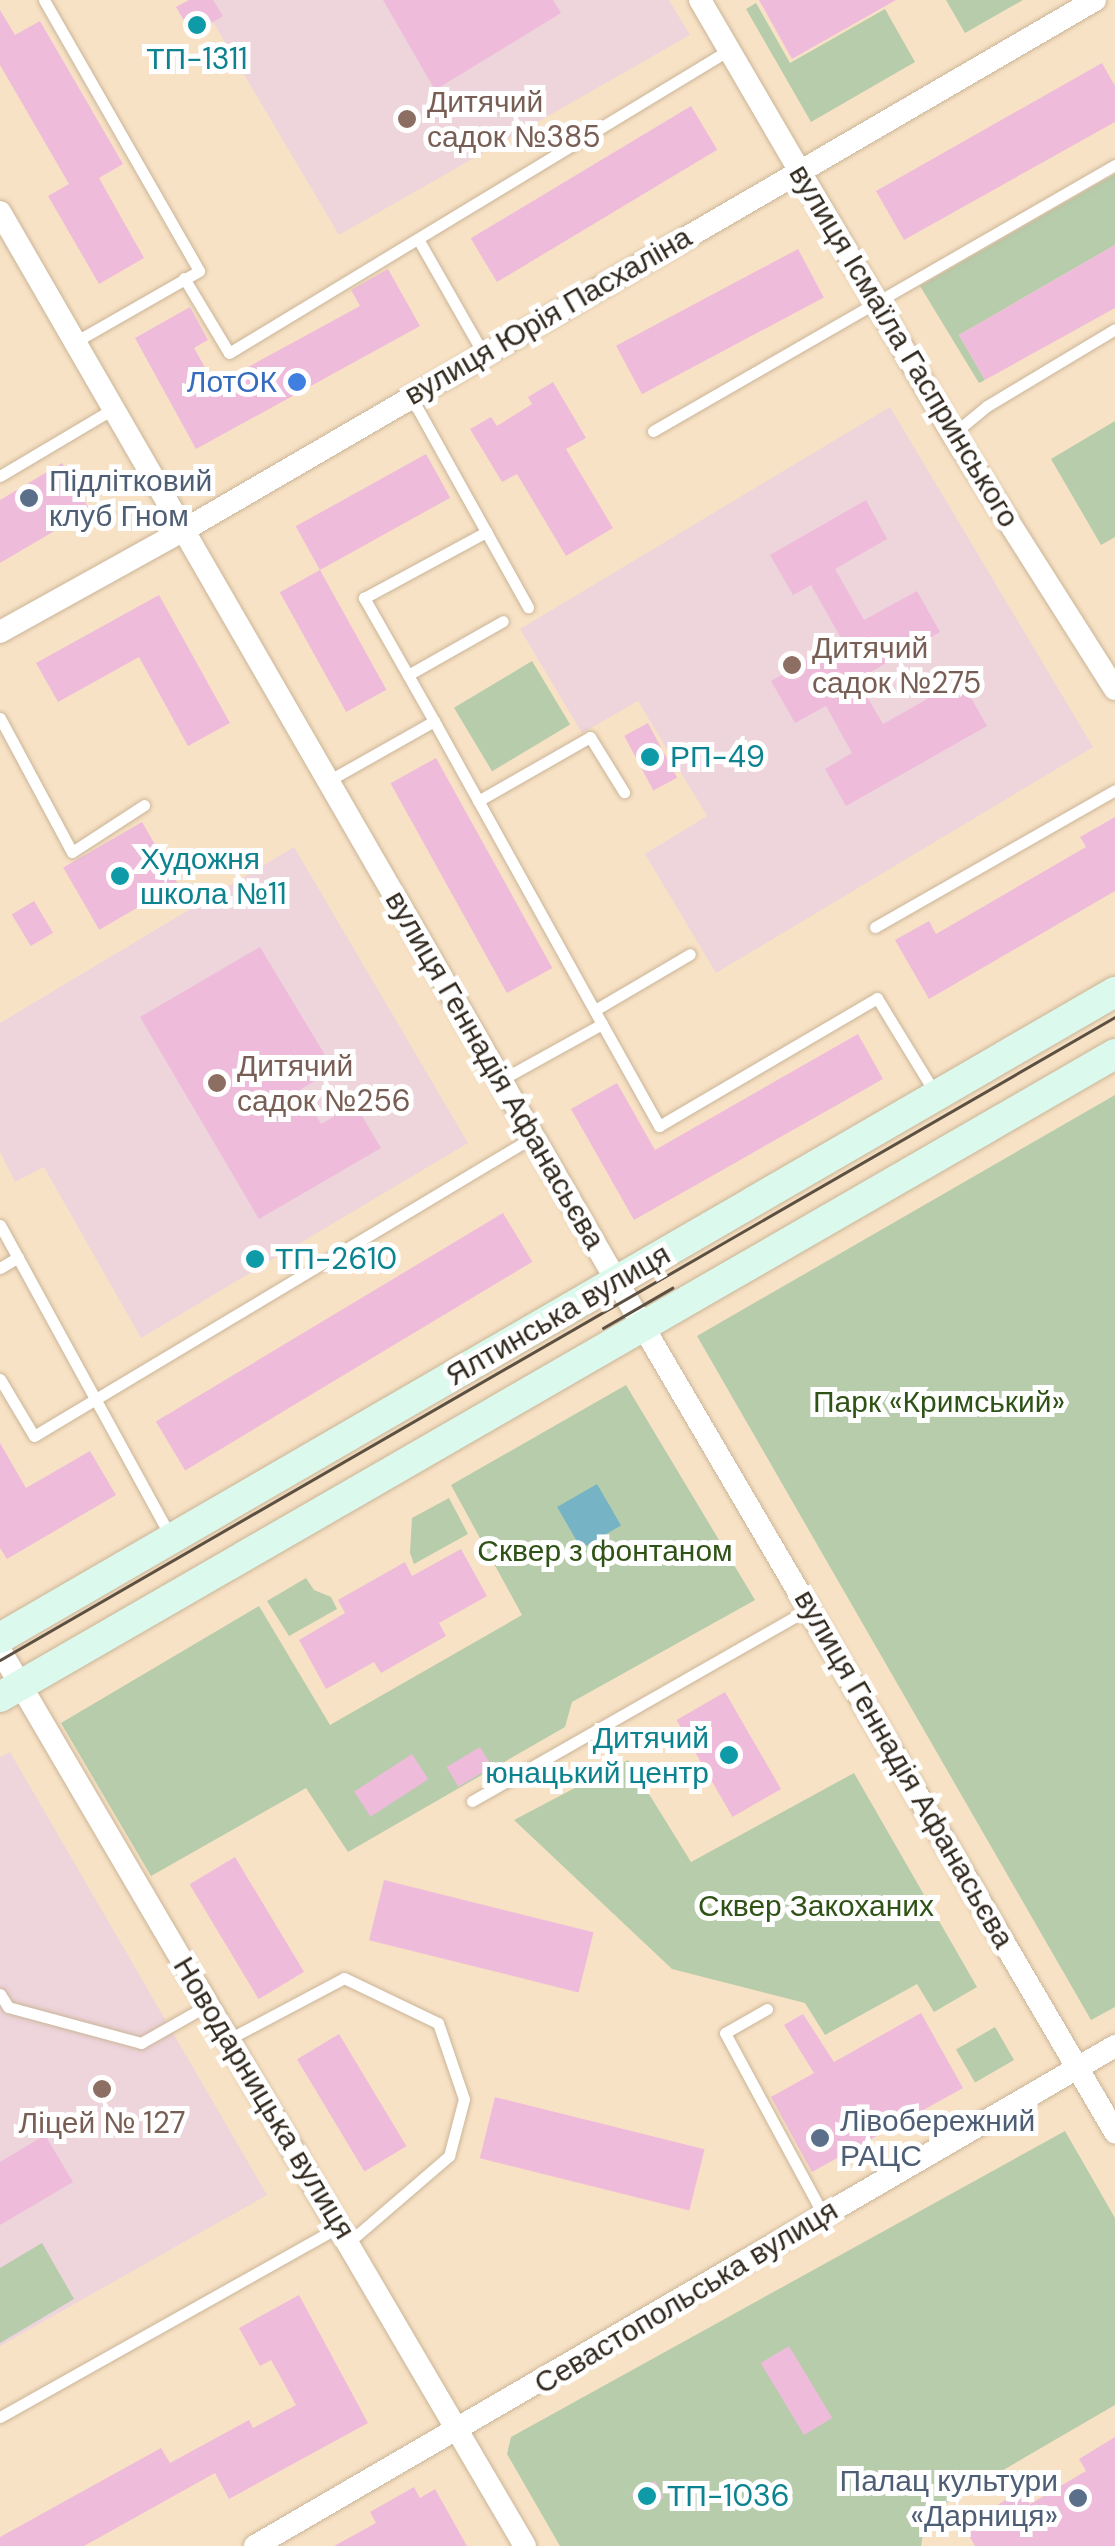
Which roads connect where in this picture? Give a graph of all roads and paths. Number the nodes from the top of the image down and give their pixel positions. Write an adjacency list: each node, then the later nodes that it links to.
1 (44, 0): 9 (lane)
2 (1096, 0): 6 (street, вулиця Юрія Пасхаліна)
3 (706, 2): 4 (street, вулиця Ісмаїла Гаспринського)
4 (730, 50): 6 (street, вулиця Ісмаїла Гаспринського); 8 (lane)
5 (1115, 165): 10 (lane)
6 (799, 171): 10 (street, вулиця Ісмаїла Гаспринського); 13 (street, вулиця Юрія Пасхаліна)
7 (0, 212): 12 (street, вулиця Геннадія Афанасьєва)
8 (418, 239): 9 (lane); 13 (lane)
9 (184, 278): 12 (lane)
10 (875, 302): 16 (lane); 17 (street, вулиця Ісмаїла Гаспринського)
11 (1115, 329): 17 (lane)
12 (75, 342): 15 (street, вулиця Геннадія Афанасьєва)
13 (482, 353): 14 (street, вулиця Юрія Пасхаліна)
14 (410, 395): 19 (street, вулиця Юрія Пасхаліна); 20 (lane)
15 (113, 409): 18 (lane); 19 (street, вулиця Геннадія Афанасьєва)
16 (653, 431)
17 (952, 434): 25 (street, вулиця Ісмаїла Гаспринського)
18 (0, 476)
19 (184, 530): 23 (street, вулиця Юрія Пасхаліна); 28 (street, вулиця Геннадія Афанасьєва)
20 (486, 532): 21 (lane); 24 (lane)
21 (528, 607)
22 (503, 621): 24 (lane)
23 (0, 632)
24 (408, 674): 27 (lane)
25 (1115, 689)
26 (0, 718): 32 (lane)
27 (434, 721): 28 (lane); 31 (lane)
28 (328, 780): 39 (street, вулиця Геннадія Афанасьєва)
29 (1115, 790): 33 (lane)
30 (624, 792): 31 (lane)
31 (478, 801): 36 (lane)
32 (144, 805)
33 (875, 927)
34 (690, 954): 36 (lane)
35 (1115, 992): 40 (street, Ялтинська вулиця)
36 (595, 1010): 37 (lane)
37 (602, 1024): 39 (lane); 40 (lane)
38 (1115, 1054): 46 (street, Ялтинська вулиця)
39 (501, 1080): 41 (street, вулиця Геннадія Афанасьєва)
40 (936, 1096): 45 (street, Ялтинська вулиця)
41 (533, 1136): 45 (street, вулиця Геннадія Афанасьєва); 48 (lane)
42 (0, 1225): 43 (lane)
43 (18, 1257): 44 (lane); 48 (lane)
44 (0, 1268)
45 (617, 1282): 46 (street, вулиця Геннадія Афанасьєва); 49 (street, Ялтинська вулиця)
46 (642, 1326): 50 (street, вулиця Геннадія Афанасьєва); 53 (street, Ялтинська вулиця)
47 (0, 1379): 48 (lane)
48 (98, 1402): 49 (lane)
49 (172, 1539): 51 (street, Ялтинська вулиця)
50 (810, 1608): 54 (lane); 60 (street, вулиця Геннадія Афанасьєва)
51 (0, 1638)
52 (0, 1650): 53 (street, Новодарницька вулиця)
53 (10, 1691): 56 (street, Новодарницька вулиця)
54 (472, 1800)
55 (0, 1994): 56 (lane)
56 (208, 2004): 58 (street, Новодарницька вулиця)
57 (767, 2009): 62 (lane)
58 (229, 2039): 63 (street, Новодарницька вулиця); 63 (lane)
59 (1115, 2046): 60 (street, Севастопольська вулиця)
60 (1078, 2068): 61 (street, вулиця Геннадія Афанасьєва); 62 (street, Севастопольська вулиця)
61 (1115, 2132)
62 (824, 2216): 65 (street, Севастопольська вулиця)
63 (344, 2234): 64 (lane); 65 (street, Новодарницька вулиця)
64 (0, 2417)
65 (461, 2430): 66 (street, Севастопольська вулиця); 67 (street, Новодарницька вулиця)
66 (255, 2546)
67 (525, 2546)

